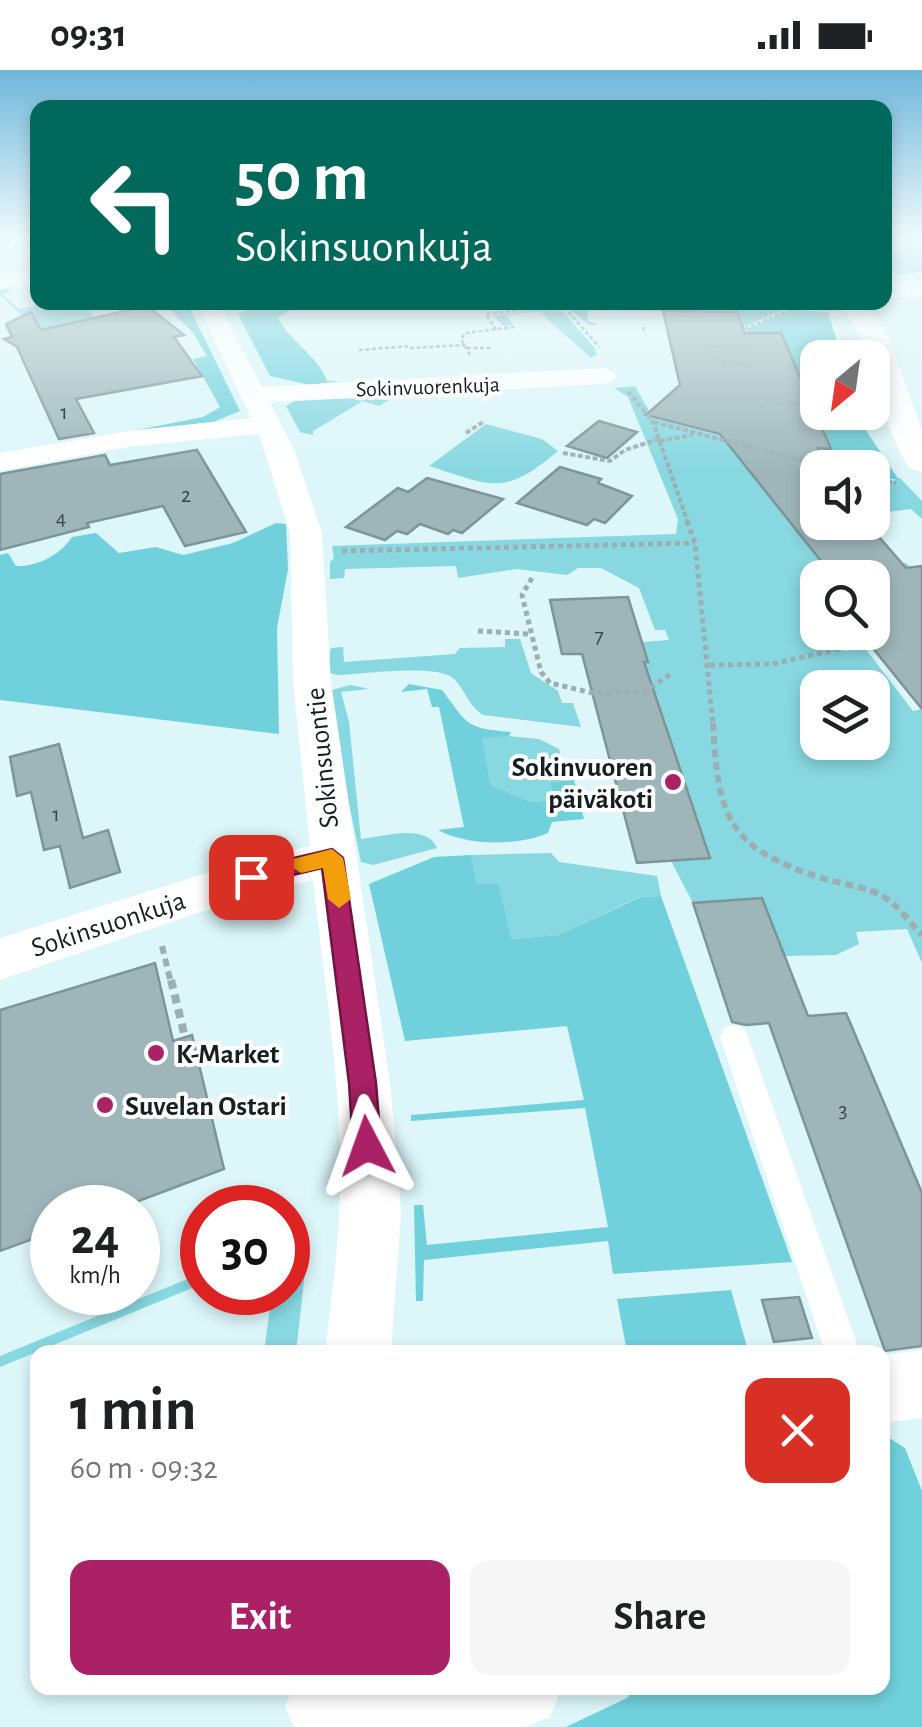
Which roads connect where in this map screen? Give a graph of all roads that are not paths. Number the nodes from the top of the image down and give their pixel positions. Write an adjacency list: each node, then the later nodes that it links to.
1 (214, 316): 6 (street, Sokinsuontie)
2 (852, 316): 4 (street)
3 (878, 316): 4 (street)
4 (874, 336): 8 (street)
5 (611, 371): 6 (street, Sokinvuorenkuja)
6 (259, 410): 7 (street, Sokinvuorenkuja); 9 (street, Sokinsuontie)
7 (0, 462)
8 (922, 462)
9 (332, 858): 10 (street, Sokinsuonkuja); 12 (street, Sokinsuontie)
10 (0, 959)
11 (734, 1037): 13 (lane)
12 (359, 1345)
13 (840, 1345)
14 (922, 1384): 15 (street)
15 (890, 1387)
16 (496, 1695): 17 (street)
17 (326, 1707)

